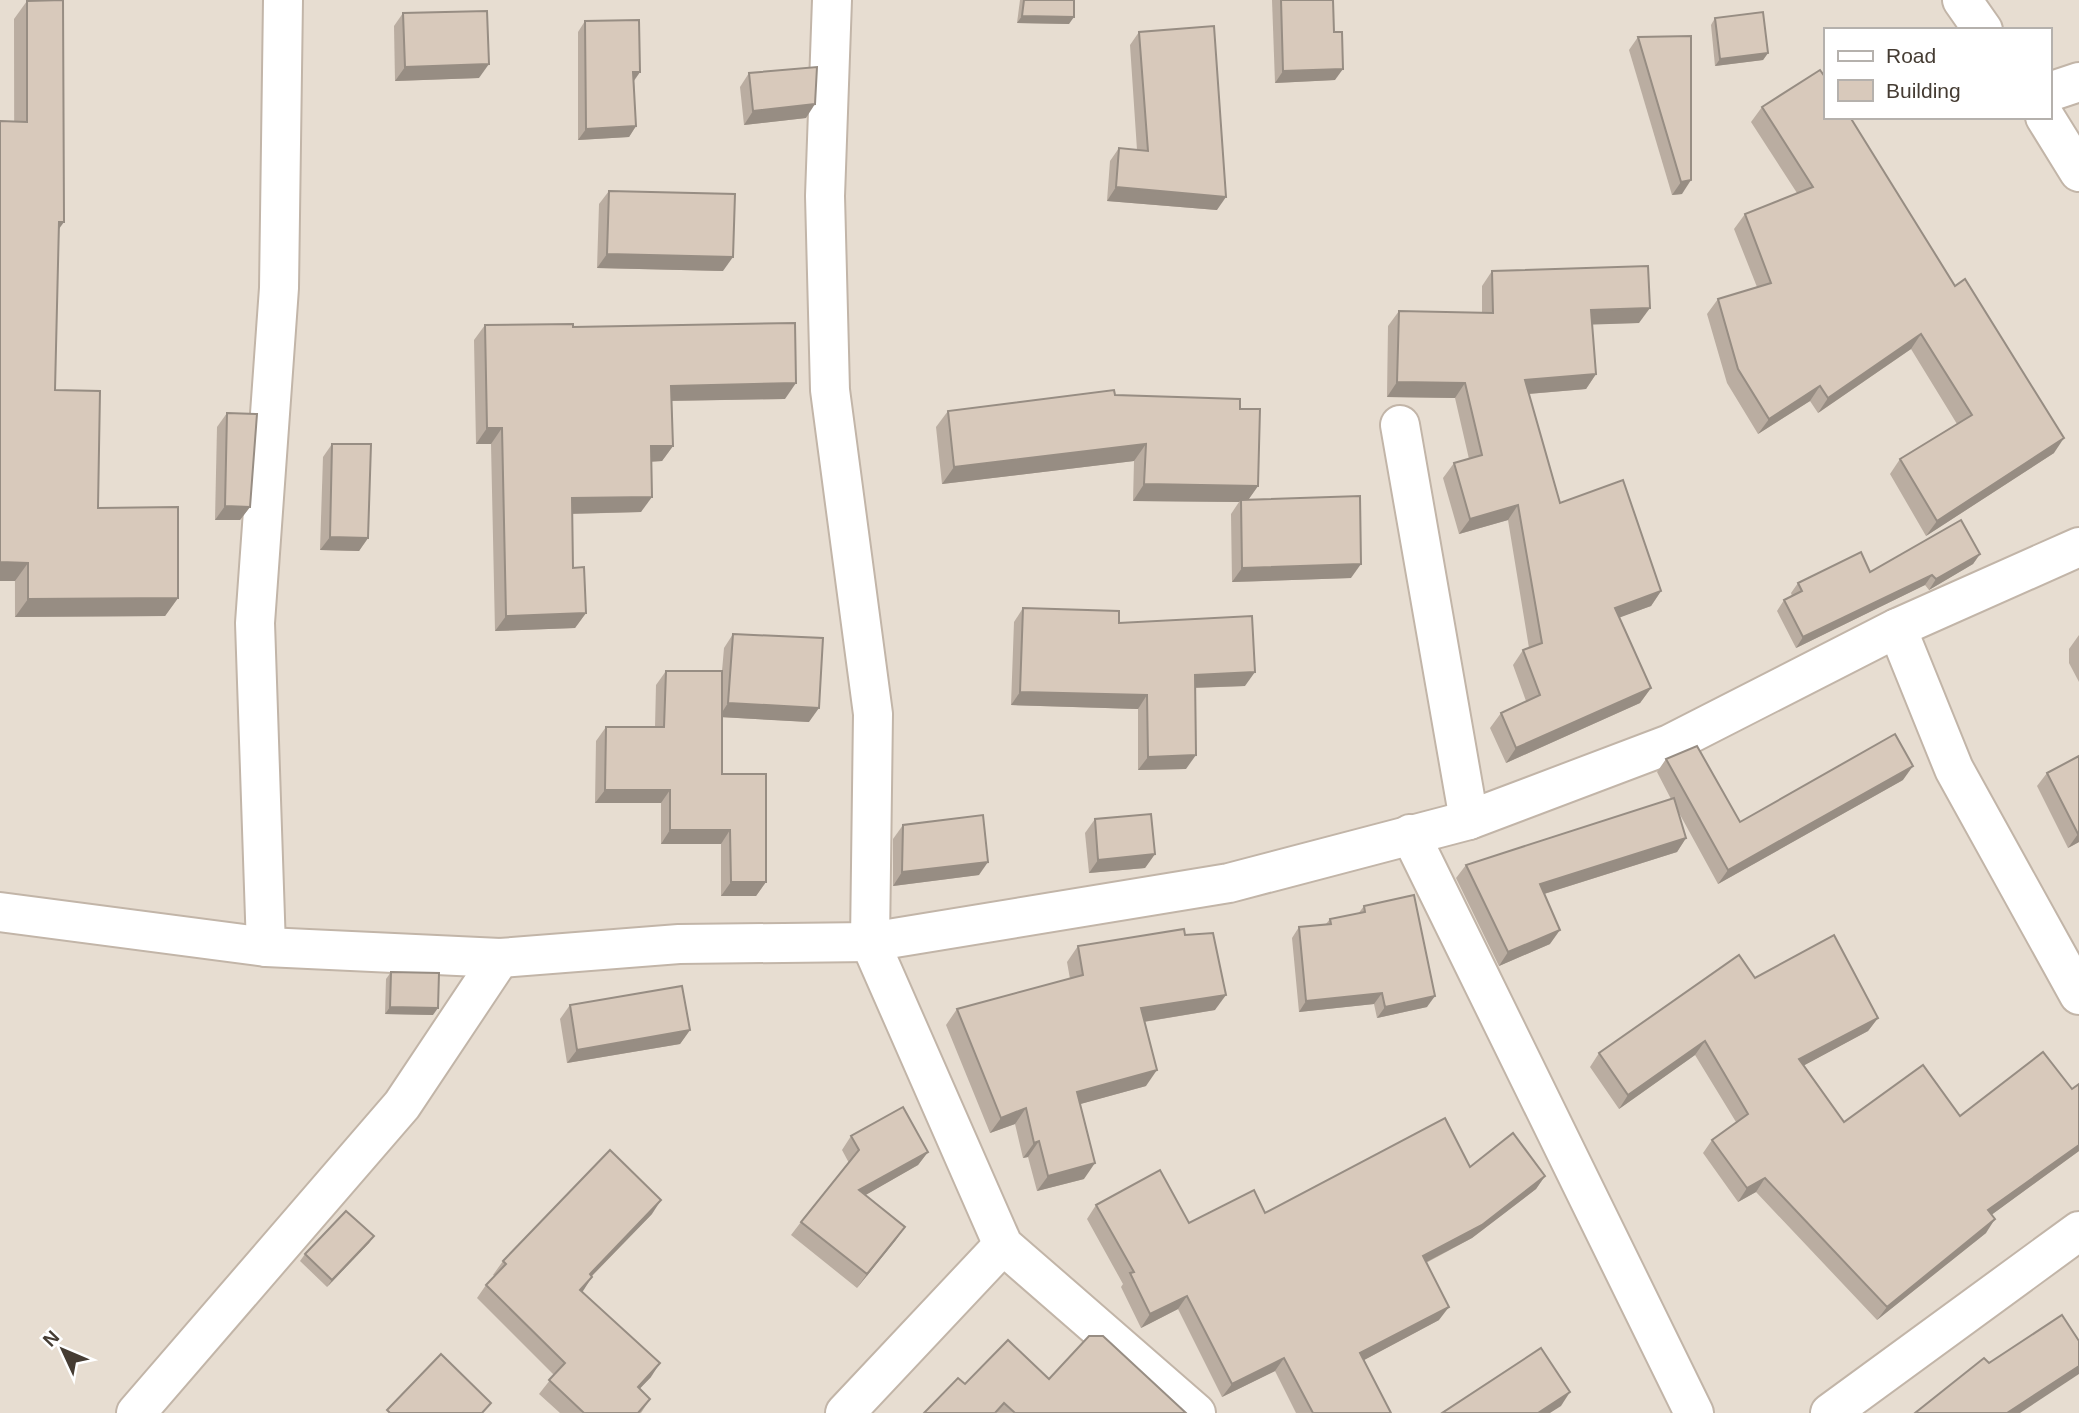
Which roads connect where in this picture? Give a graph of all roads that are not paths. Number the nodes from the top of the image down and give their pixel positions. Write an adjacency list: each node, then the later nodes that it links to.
1 (283, 0): 16 (street)
2 (832, 0): 15 (street)
3 (1962, 0): 4 (street)
4 (1982, 28)
5 (2079, 82): 6 (street)
6 (2051, 91)
7 (2046, 119): 8 (street)
8 (2079, 172)
9 (1400, 425): 12 (street)
10 (2079, 547): 11 (street)
11 (1897, 628): 12 (street); 18 (street)
12 (1469, 820): 13 (street)
13 (1410, 834): 15 (street); 24 (street)
14 (0, 912): 16 (street)
15 (870, 942): 17 (street); 20 (street)
16 (266, 947): 17 (street)
17 (500, 958): 21 (street)
18 (2079, 995)
19 (2079, 1231): 25 (street)
20 (1003, 1245): 22 (street); 23 (street)
21 (136, 1413)
22 (845, 1413)
23 (1196, 1413)
24 (1694, 1413)
25 (1830, 1413)

